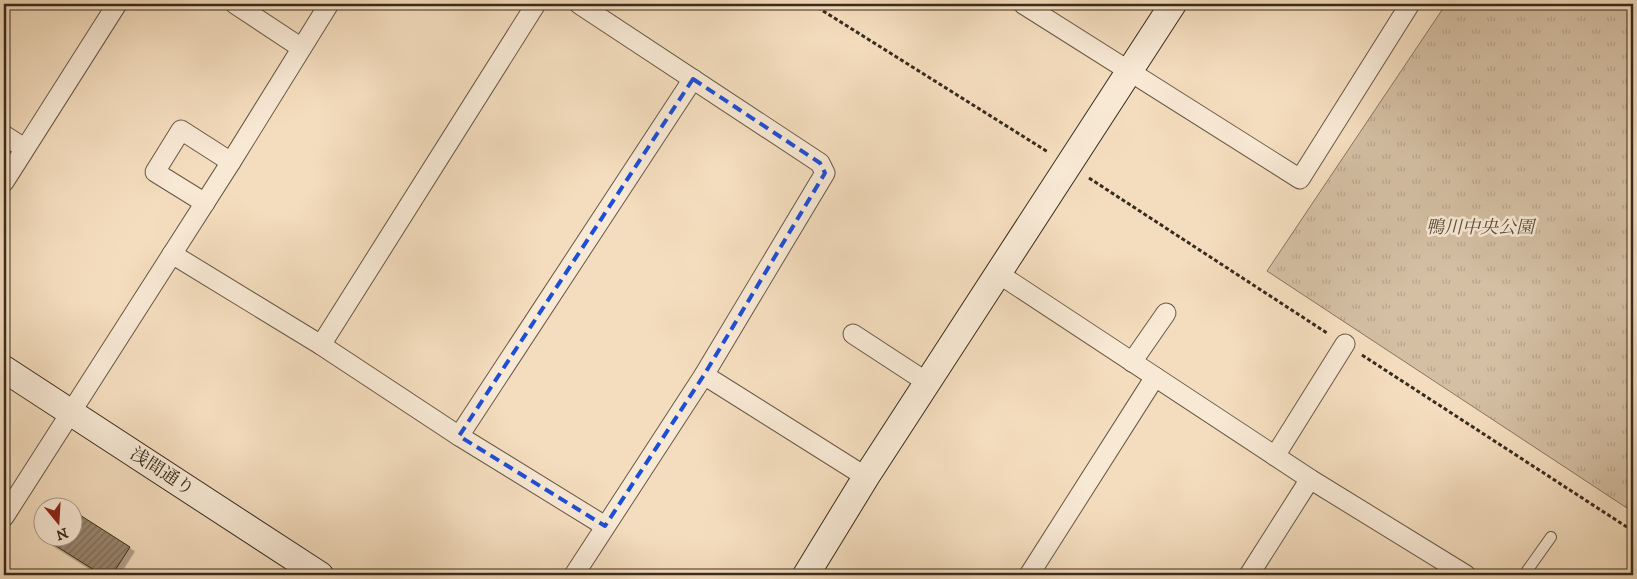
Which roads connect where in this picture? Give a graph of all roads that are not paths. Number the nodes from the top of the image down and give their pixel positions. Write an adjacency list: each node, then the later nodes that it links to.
1 (116, 4): 13 (street)
2 (235, 4): 9 (street)
3 (329, 4): 9 (street)
4 (536, 4): 22 (street)
5 (578, 4): 11 (street)
6 (1023, 4): 10 (street)
7 (1173, 4): 10 (street)
8 (1410, 4): 10 (street)
9 (300, 47): 14 (street)
10 (1130, 73): 18 (street)
11 (693, 79): 25 (street); 29 (street)
12 (4, 135): 13 (street)
13 (24, 148): 15 (street)
14 (231, 162): 16 (street); 16 (street)
15 (4, 182)
16 (205, 203): 17 (street)
17 (172, 254): 22 (street); 28 (street)
18 (999, 274): 23 (street); 27 (street)
19 (1166, 313): 23 (street)
20 (853, 334): 27 (street)
21 (1345, 344): 30 (street)
22 (321, 345): 29 (street)
23 (1132, 362): 26 (street)
24 (4, 369): 28 (street, 浅間通り)
25 (704, 375): 31 (street); 34 (street)
26 (1155, 377): 30 (street); 39 (street)
27 (928, 383): 31 (street)
28 (70, 413): 33 (street); 36 (street, 浅間通り)
29 (459, 436): 34 (street)
30 (1275, 456): 32 (street)
31 (866, 477): 38 (street)
32 (1310, 479): 40 (street); 41 (street)
33 (4, 517)
34 (605, 526): 37 (street)
35 (1551, 537): 42 (lane)
36 (320, 575)
37 (574, 575)
38 (806, 575)
39 (1029, 575)
40 (1249, 575)
41 (1466, 575)
42 (1524, 575)

